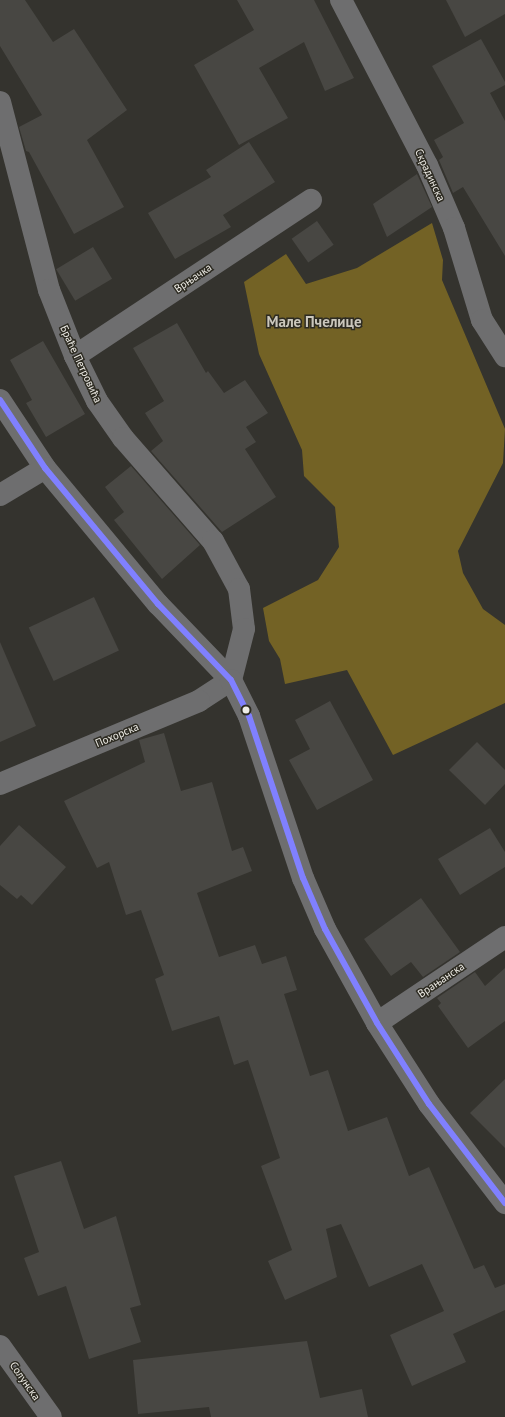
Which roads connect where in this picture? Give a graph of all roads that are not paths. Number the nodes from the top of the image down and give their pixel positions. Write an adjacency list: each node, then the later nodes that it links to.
1 (341, 0): 5 (street, Скрадинска)
2 (0, 102): 4 (street, Браће Петровића)
3 (311, 200): 4 (street, Врњачка)
4 (75, 356): 9 (street, Браће Петровића)
5 (505, 356)
6 (0, 400): 7 (street)
7 (45, 468): 8 (street); 9 (street)
8 (0, 495)
9 (231, 680): 10 (street, Похорска); 12 (street)
10 (0, 784)
11 (505, 937): 12 (street, Врањанска)
12 (377, 1022): 13 (street)
13 (503, 1195)
14 (0, 1346): 15 (street, Солунска)
15 (51, 1417)

